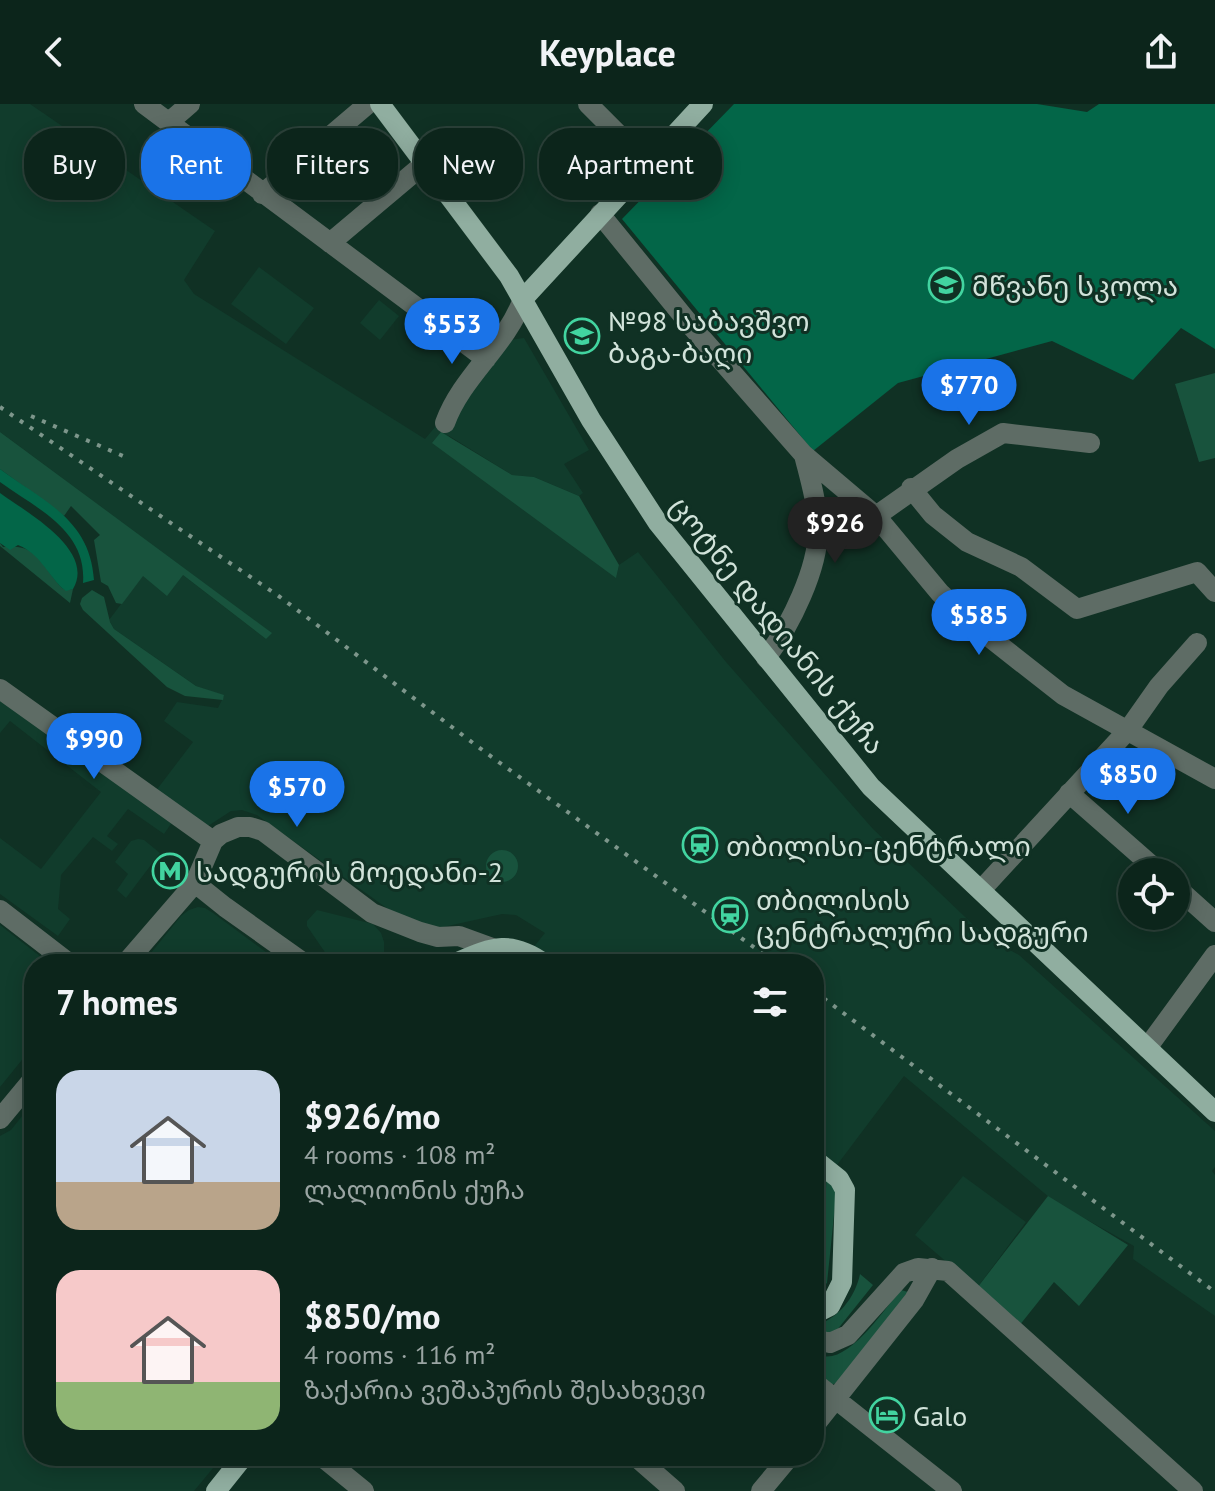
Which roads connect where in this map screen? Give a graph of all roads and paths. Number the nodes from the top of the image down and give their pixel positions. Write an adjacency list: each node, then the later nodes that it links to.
1 (144, 104): 7 (street)
2 (190, 104): 7 (street)
3 (368, 104): 12 (street)
4 (380, 104): 10 (main road, ცოტნე დადიანის ქუჩა)
5 (588, 104): 8 (street)
6 (703, 104): 9 (main road)
7 (168, 123): 12 (street)
8 (612, 128)
9 (681, 128)
10 (414, 150)
11 (414, 172): 16 (street)
12 (262, 194): 16 (street)
13 (450, 200): 17 (main road, ცოტნე დადიანის ქუჩა)
14 (613, 200): 15 (main road)
15 (600, 214): 17 (main road); 21 (street)
16 (330, 243): 18 (street)
17 (523, 299): 18 (street); 26 (main road, ცოტნე დადიანის ქუჩა)
18 (486, 359): 19 (street)
19 (445, 423)
20 (1090, 443): 22 (street)
21 (804, 455): 23 (street); 26 (street)
22 (911, 488): 23 (street); 24 (street)
23 (876, 516): 28 (street)
24 (1215, 592)
25 (1197, 643): 28 (street)
26 (766, 658): 34 (main road, ცოტნე დადიანის ქუჩა)
27 (0, 689): 31 (street)
28 (1128, 730): 29 (street); 30 (street)
29 (1215, 779)
30 (1069, 793): 32 (street); 34 (street)
31 (213, 841): 33 (street); 38 (street)
32 (1143, 858)
33 (195, 883): 40 (street); 41 (street)
34 (981, 890): 45 (main road, ცოტნე დადიანის ქუჩა)
35 (1190, 900): 37 (street)
36 (0, 910): 39 (street)
37 (1215, 922)
38 (492, 948): 42 (main road); 43 (main road)
39 (57, 954)
40 (134, 954)
41 (291, 954)
42 (477, 954)
43 (529, 954)
44 (1215, 955): 45 (street)
45 (1147, 1048): 47 (main road, ცოტნე დადიანის ქუჩა)
46 (24, 1090): 48 (street)
47 (1215, 1112)
48 (0, 1119)
49 (824, 1167): 51 (main road)
50 (932, 1268): 52 (street); 54 (street); 65 (street)
51 (824, 1309)
52 (824, 1342)
53 (824, 1390): 54 (street)
54 (836, 1399): 55 (street); 64 (street)
55 (824, 1414)
56 (236, 1466): 60 (main road)
57 (333, 1466): 61 (street)
58 (646, 1466): 62 (street)
59 (782, 1466): 63 (street)
60 (216, 1491)
61 (364, 1491)
62 (675, 1491)
63 (761, 1491)
64 (952, 1491)
65 (1193, 1491)

